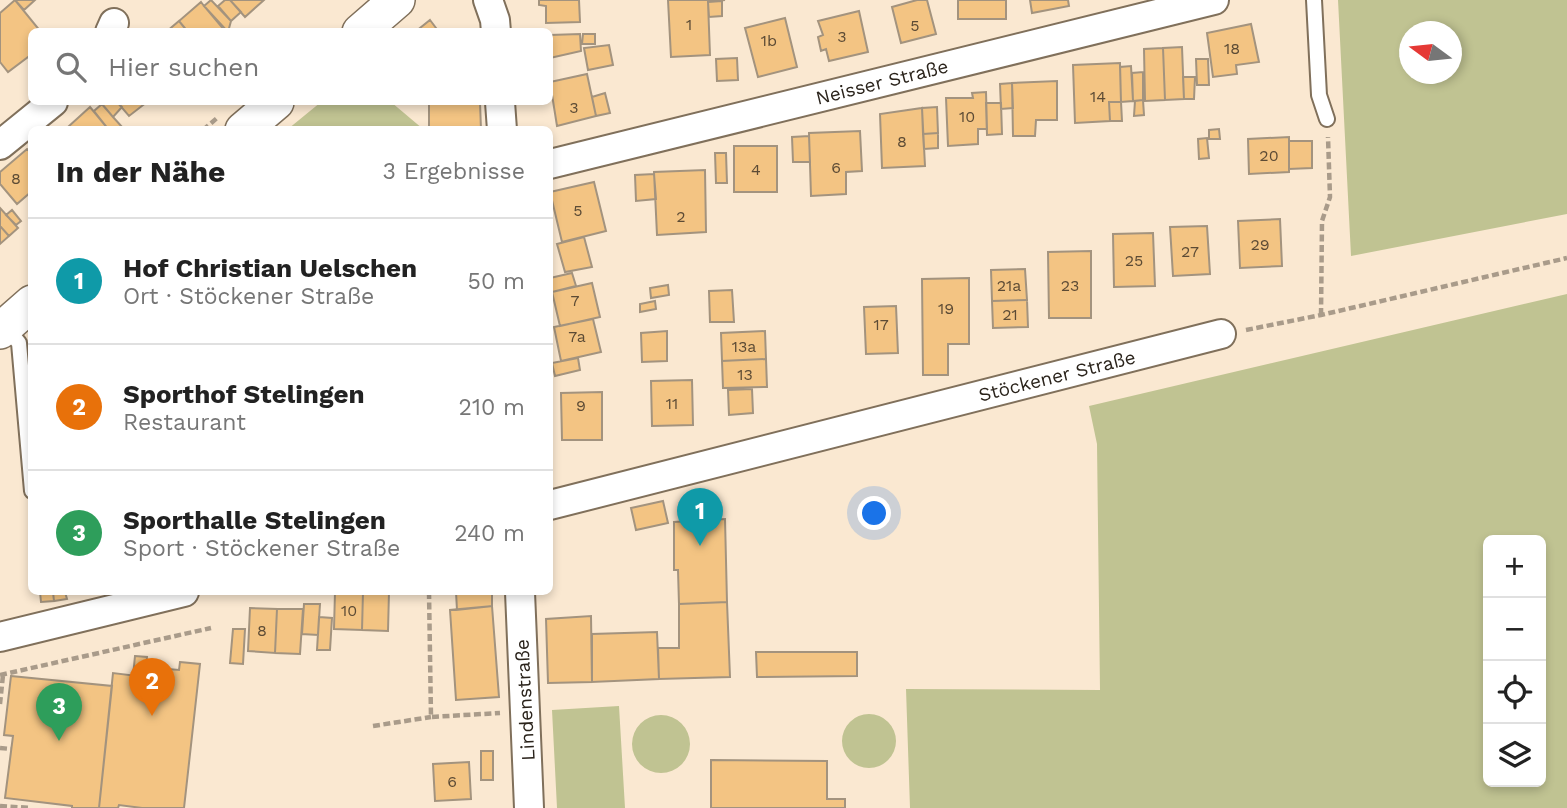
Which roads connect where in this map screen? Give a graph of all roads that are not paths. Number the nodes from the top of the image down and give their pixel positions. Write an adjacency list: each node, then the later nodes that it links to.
1 (397, 0): 5 (street)
2 (488, 0): 6 (street)
3 (1214, 0): 14 (street, Neisser Straße)
4 (1314, 0): 10 (lane)
5 (365, 28)
6 (496, 28)
7 (48, 105): 13 (street)
8 (272, 105): 11 (street)
9 (500, 105): 12 (street)
10 (1327, 119)
11 (248, 126)
12 (502, 126)
13 (0, 145)
14 (553, 163)
15 (28, 306): 16 (street)
16 (3, 328): 18 (lane)
17 (1221, 334): 19 (street, Stöckener Straße)
18 (28, 445)
19 (553, 504)
20 (172, 595): 22 (street)
21 (520, 595): 23 (street, Lindenstraße)
22 (0, 637)
23 (529, 808)

